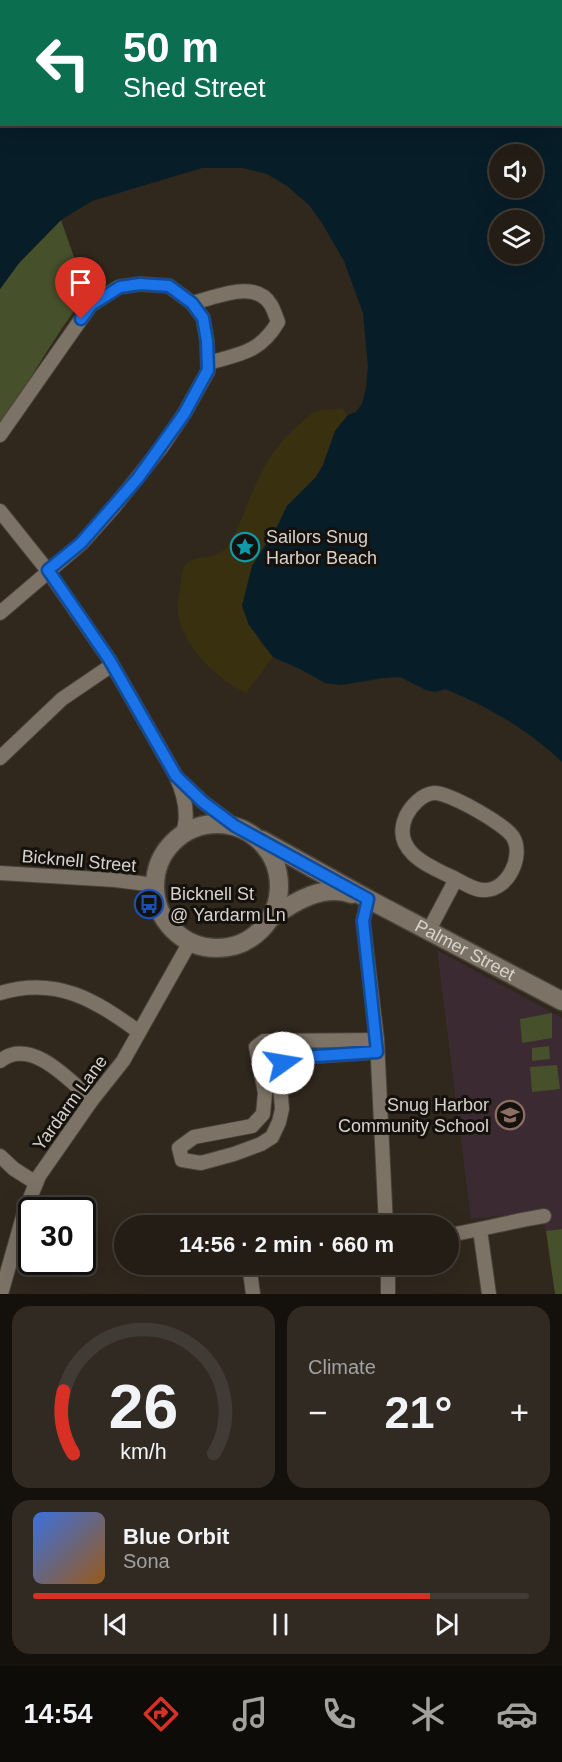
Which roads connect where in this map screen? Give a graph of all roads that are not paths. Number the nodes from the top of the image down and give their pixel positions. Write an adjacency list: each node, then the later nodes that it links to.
1 (192, 303): 2 (street); 2 (street); 3 (street)
2 (207, 363): 5 (street)
3 (0, 435)
4 (0, 511): 5 (street)
5 (48, 570): 6 (street); 7 (street)
6 (0, 613)
7 (112, 665): 8 (street); 9 (street)
8 (0, 758)
9 (176, 776): 10 (street); 11 (street)
10 (235, 826): 11 (street); 12 (street)
11 (182, 835): 15 (street)
12 (255, 837): 16 (street, Palmer Street); 17 (street)
13 (0, 873): 15 (street, Bicknell Street)
14 (456, 879): 14 (street); 18 (street)
15 (155, 885): 19 (street)
16 (368, 899): 17 (street, Palmer Street); 18 (street, Palmer Street); 23 (street)
17 (272, 918): 19 (street)
18 (429, 930): 21 (street, Palmer Street)
19 (190, 942): 22 (street, Yardarm Lane)
20 (0, 993): 22 (street)
21 (562, 1001)
22 (139, 1032): 25 (street, Yardarm Lane)
23 (377, 1046): 23 (street); 28 (street)
24 (0, 1061): 25 (street)
25 (92, 1100): 27 (street, Yardarm Lane)
26 (0, 1156): 27 (street)
27 (36, 1183): 34 (street, Yardarm Lane)
28 (385, 1215)
29 (544, 1216): 30 (street)
30 (480, 1230): 31 (street); 37 (street)
31 (459, 1233)
32 (250, 1275): 35 (street)
33 (388, 1275): 36 (street)
34 (1, 1294)
35 (253, 1294)
36 (388, 1294)
37 (489, 1294)

